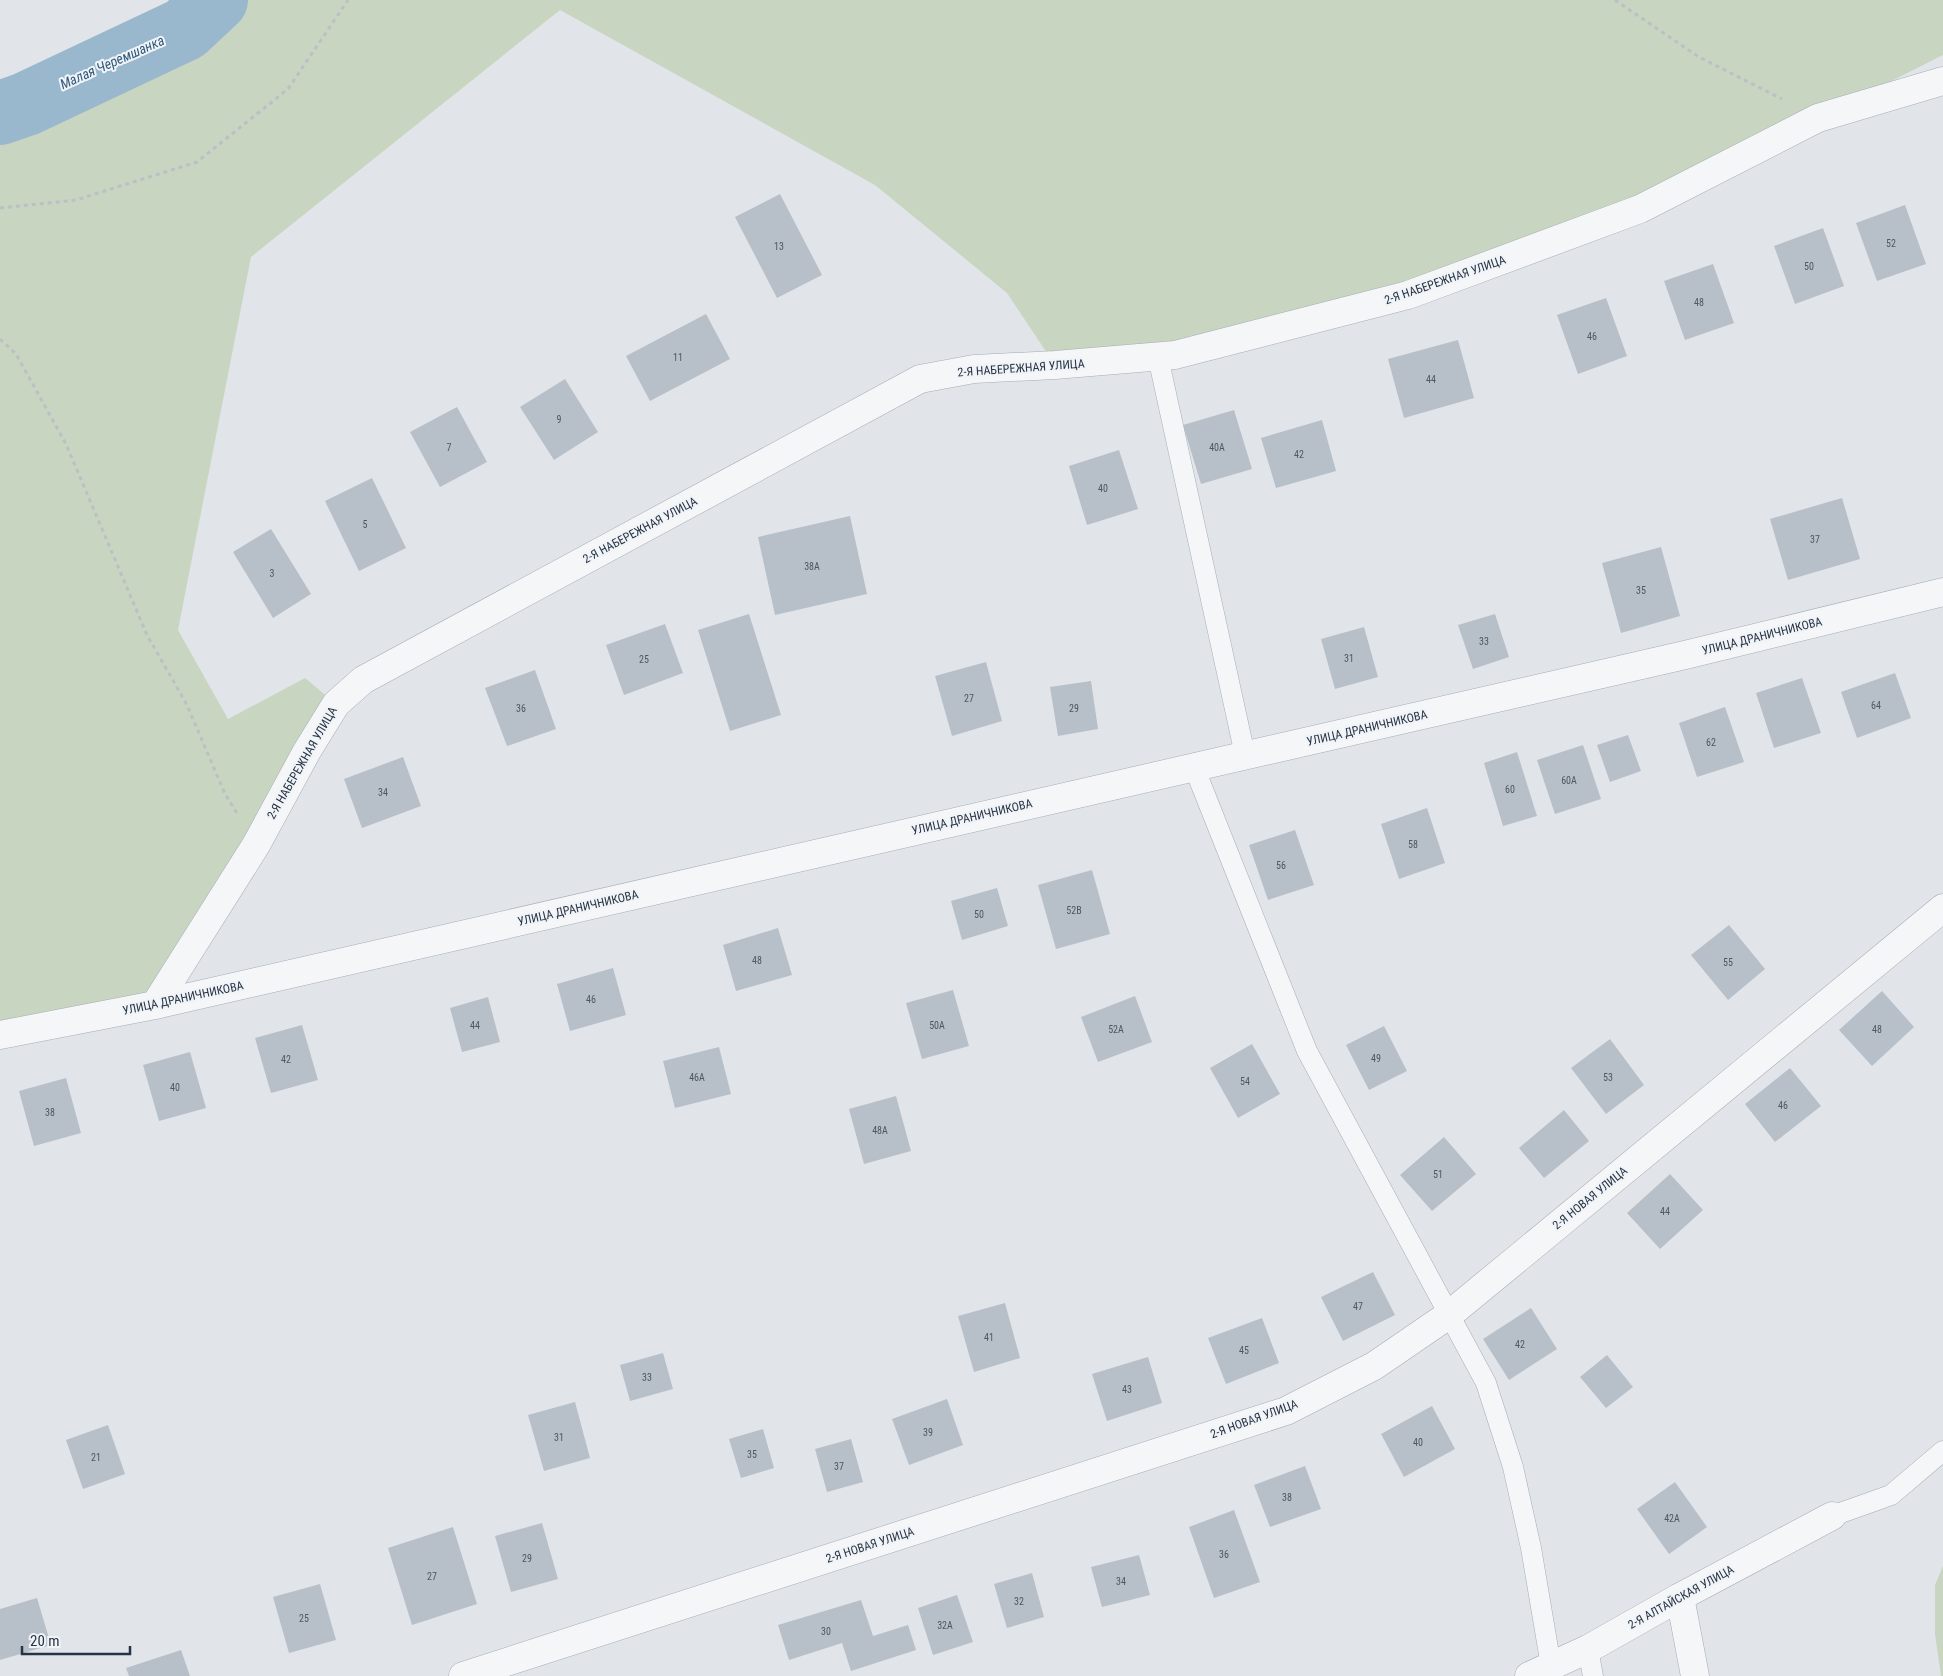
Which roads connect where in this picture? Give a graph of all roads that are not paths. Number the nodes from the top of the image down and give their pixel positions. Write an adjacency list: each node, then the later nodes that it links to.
1 (1943, 81): 2 (street, 2-Я НАБЕРЕЖНАЯ УЛИЦА)
2 (1158, 357): 4 (lane); 7 (street, 2-Я НАБЕРЕЖНАЯ УЛИЦА)
3 (1943, 592): 4 (street, УЛИЦА ДРАНИЧНИКОВА)
4 (1246, 755): 5 (street, УЛИЦА ДРАНИЧНИКОВА)
5 (1194, 767): 7 (street, УЛИЦА ДРАНИЧНИКОВА); 9 (lane)
6 (1943, 908): 9 (street, 2-Я НОВАЯ УЛИЦА)
7 (155, 1005): 8 (street, УЛИЦА ДРАНИЧНИКОВА)
8 (0, 1035)
9 (1450, 1314): 14 (lane); 15 (street, 2-Я НОВАЯ УЛИЦА)
10 (1943, 1452): 11 (lane)
11 (1832, 1516): 12 (street, 2-Я АЛТАЙСКАЯ УЛИЦА)
12 (1680, 1597): 13 (street, 2-Я АЛТАЙСКАЯ УЛИЦА); 17 (street)
13 (1588, 1649): 14 (street, 2-Я АЛТАЙСКАЯ УЛИЦА); 16 (lane)
14 (1540, 1671)
15 (463, 1676)
16 (1593, 1676)
17 (1695, 1676)

